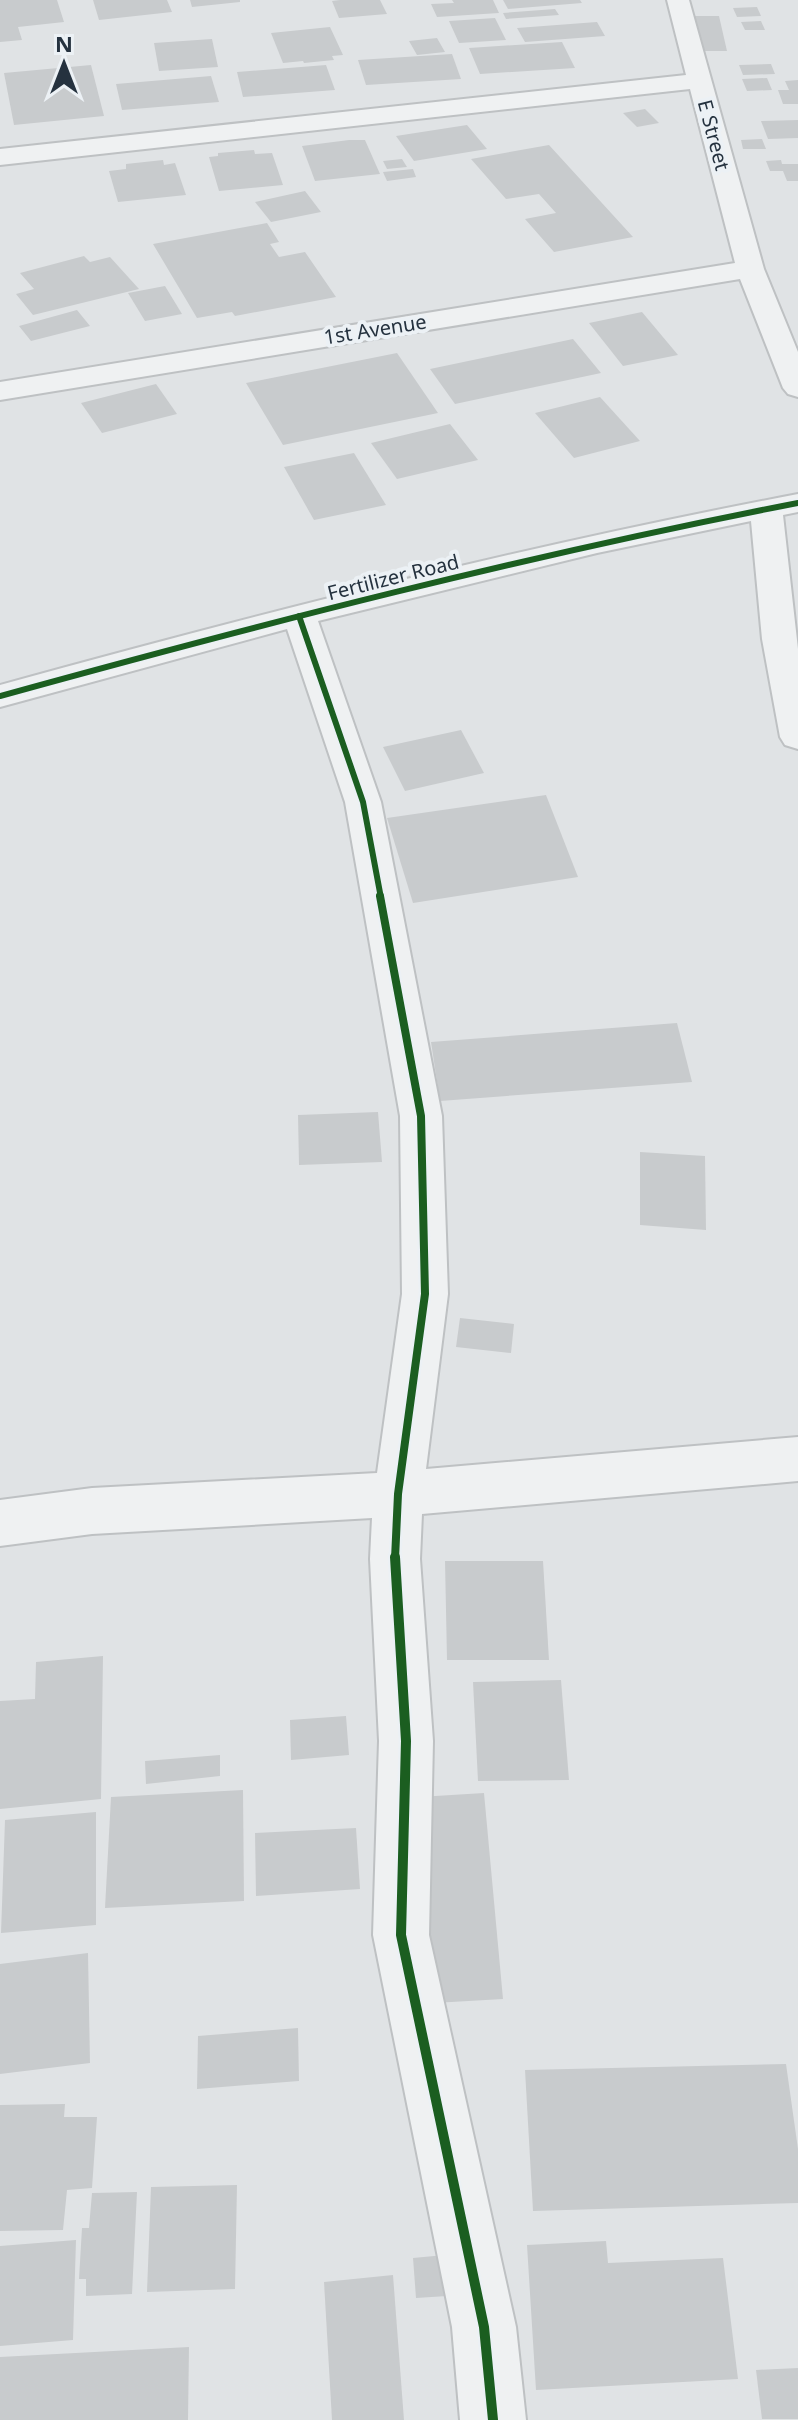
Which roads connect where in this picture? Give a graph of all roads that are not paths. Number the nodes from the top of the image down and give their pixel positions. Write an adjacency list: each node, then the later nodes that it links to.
1 (678, 0): 2 (street, E Street)
2 (700, 81): 3 (street); 4 (street, E Street)
3 (0, 157)
4 (750, 269): 5 (street, E Street); 6 (street, 1st Avenue)
5 (798, 388)
6 (0, 391)
7 (782, 506): 8 (street, Fertilizer Road); 10 (street)
8 (299, 616): 9 (street, Fertilizer Road); 12 (street)
9 (0, 696)
10 (798, 737)
11 (798, 1459): 12 (street)
12 (398, 1494): 13 (street); 14 (street)
13 (0, 1523)
14 (493, 2420)

